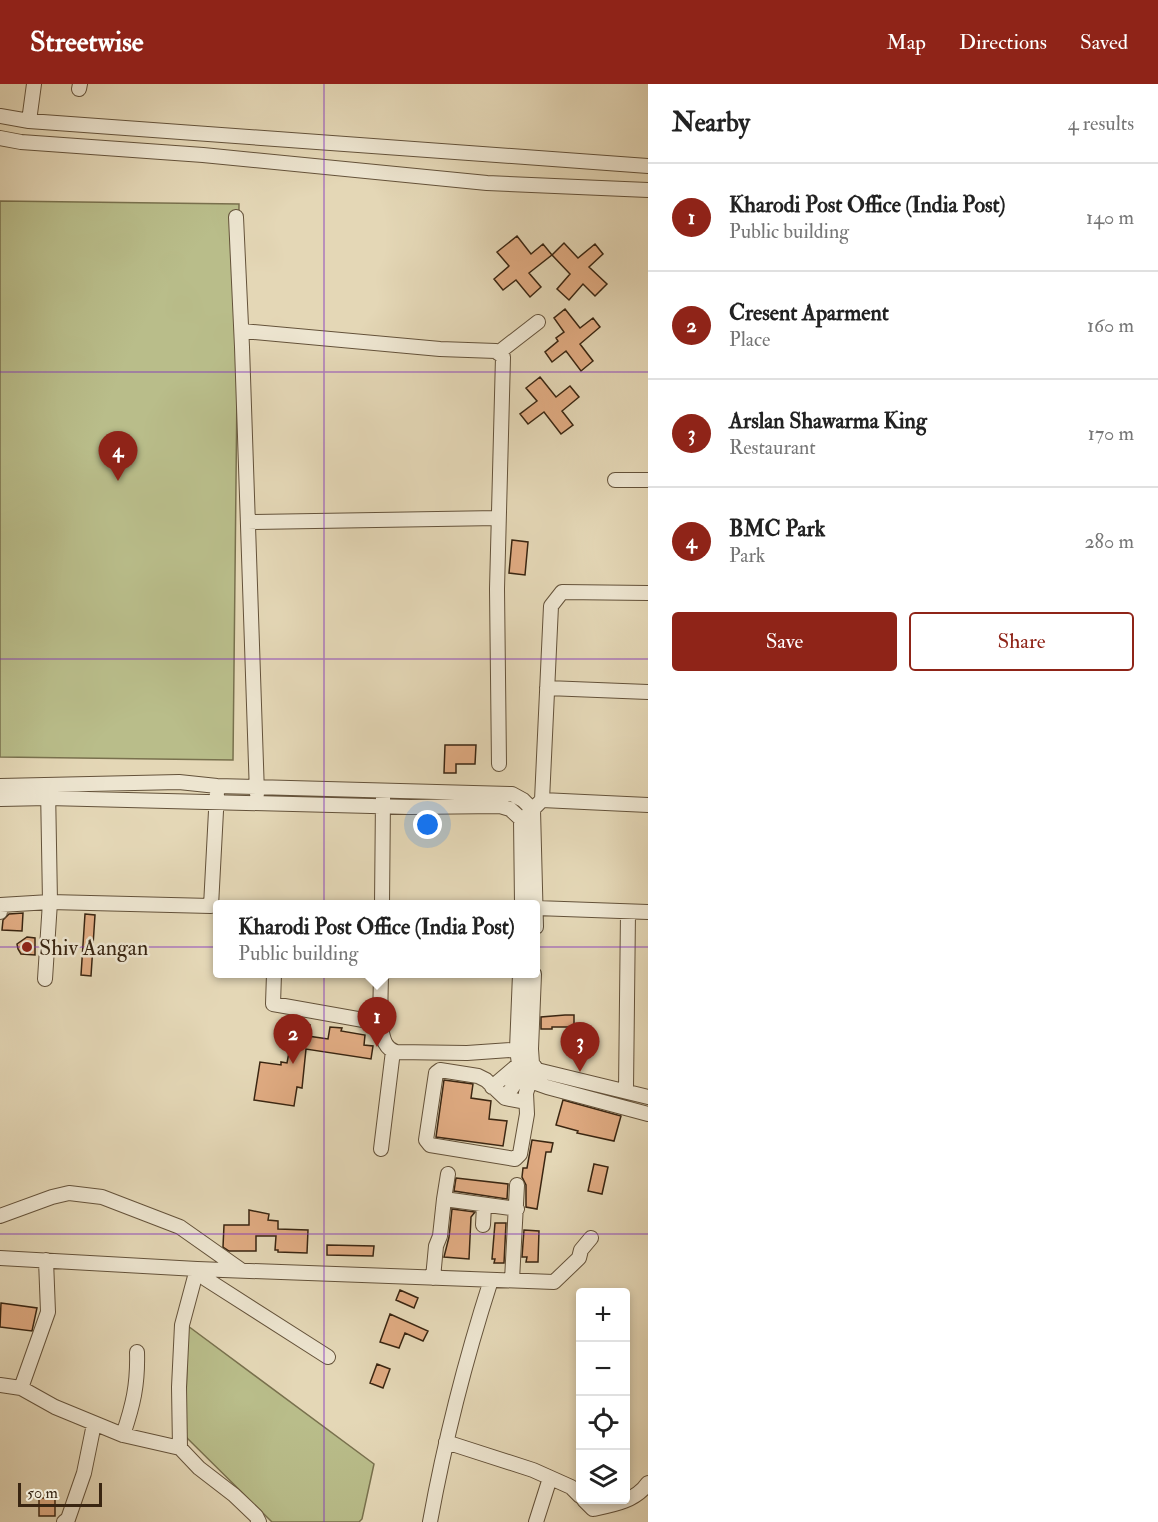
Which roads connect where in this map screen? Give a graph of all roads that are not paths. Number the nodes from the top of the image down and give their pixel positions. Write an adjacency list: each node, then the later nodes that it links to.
1 (34, 84): 3 (street)
2 (0, 116): 3 (street)
3 (28, 121): 4 (street)
4 (236, 136): 6 (street); 7 (street)
5 (0, 138): 6 (street)
6 (234, 158): 9 (street)
7 (602, 163): 8 (street); 9 (street)
8 (648, 166)
9 (601, 188): 10 (street)
10 (648, 189)
11 (236, 217): 13 (street)
12 (538, 322): 14 (street)
13 (242, 331): 14 (street); 18 (street)
14 (498, 353): 17 (street)
15 (615, 480): 16 (street)
16 (648, 480)
17 (498, 518): 18 (street); 22 (street)
18 (248, 522): 25 (street)
19 (648, 593): 20 (street)
20 (547, 688): 21 (street); 33 (street)
21 (648, 692)
22 (499, 764)
23 (0, 786): 27 (street)
24 (217, 786): 25 (street); 27 (street); 31 (street)
25 (256, 787): 26 (street); 32 (street)
26 (384, 789): 28 (street); 35 (street)
27 (48, 790): 29 (street); 31 (street); 41 (street)
28 (410, 790): 30 (street); 36 (street)
29 (0, 799)
30 (474, 800): 33 (street); 36 (street); 37 (street)
31 (216, 801): 32 (street); 41 (street)
32 (257, 803): 35 (street)
33 (538, 805): 34 (street); 37 (street); 40 (street)
34 (648, 805)
35 (383, 806): 36 (street); 38 (street)
36 (410, 807)
37 (521, 819): 39 (street)
38 (382, 900)
39 (522, 900)
40 (536, 900)
41 (50, 902): 43 (street); 50 (street)
42 (540, 908): 44 (street)
43 (0, 912)
44 (628, 912): 45 (street); 57 (street)
45 (648, 912)
46 (274, 978): 51 (street)
47 (381, 978): 51 (street)
48 (520, 978): 52 (street)
49 (534, 978): 53 (street)
50 (45, 979)
51 (380, 1023): 54 (street)
52 (517, 1049): 53 (street); 54 (street); 55 (street)
53 (531, 1049): 57 (street)
54 (393, 1051): 62 (street)
55 (524, 1072): 56 (street); 56 (street); 59 (street); 61 (street)
56 (492, 1087): 59 (street)
57 (626, 1090): 58 (street)
58 (648, 1097)
59 (505, 1098): 60 (street)
60 (520, 1101)
61 (648, 1113)
62 (381, 1149)
63 (448, 1174): 65 (street)
64 (517, 1185): 67 (street)
65 (444, 1199): 66 (street); 75 (street)
66 (484, 1205): 67 (street); 69 (street)
67 (516, 1209): 77 (street)
68 (0, 1216): 74 (street)
69 (483, 1225)
70 (591, 1238): 77 (street)
71 (0, 1258): 72 (street)
72 (46, 1260): 73 (street); 81 (street)
73 (197, 1269): 74 (street); 79 (street); 85 (street)
74 (242, 1271): 75 (street)
75 (433, 1278): 76 (street)
76 (491, 1280): 77 (street); 84 (street)
77 (512, 1280)
78 (137, 1352): 83 (street)
79 (328, 1357)
80 (0, 1385): 81 (street)
81 (21, 1388): 82 (street)
82 (94, 1424): 83 (street); 92 (street)
83 (123, 1435): 85 (street)
84 (446, 1442): 86 (street); 94 (street)
85 (180, 1448): 93 (street)
86 (550, 1478): 88 (street); 95 (street)
87 (648, 1483): 89 (street)
88 (576, 1491)
89 (630, 1498)
90 (588, 1504): 91 (street)
91 (616, 1504)
92 (67, 1521)
93 (259, 1522)
94 (430, 1522)
95 (536, 1522)

